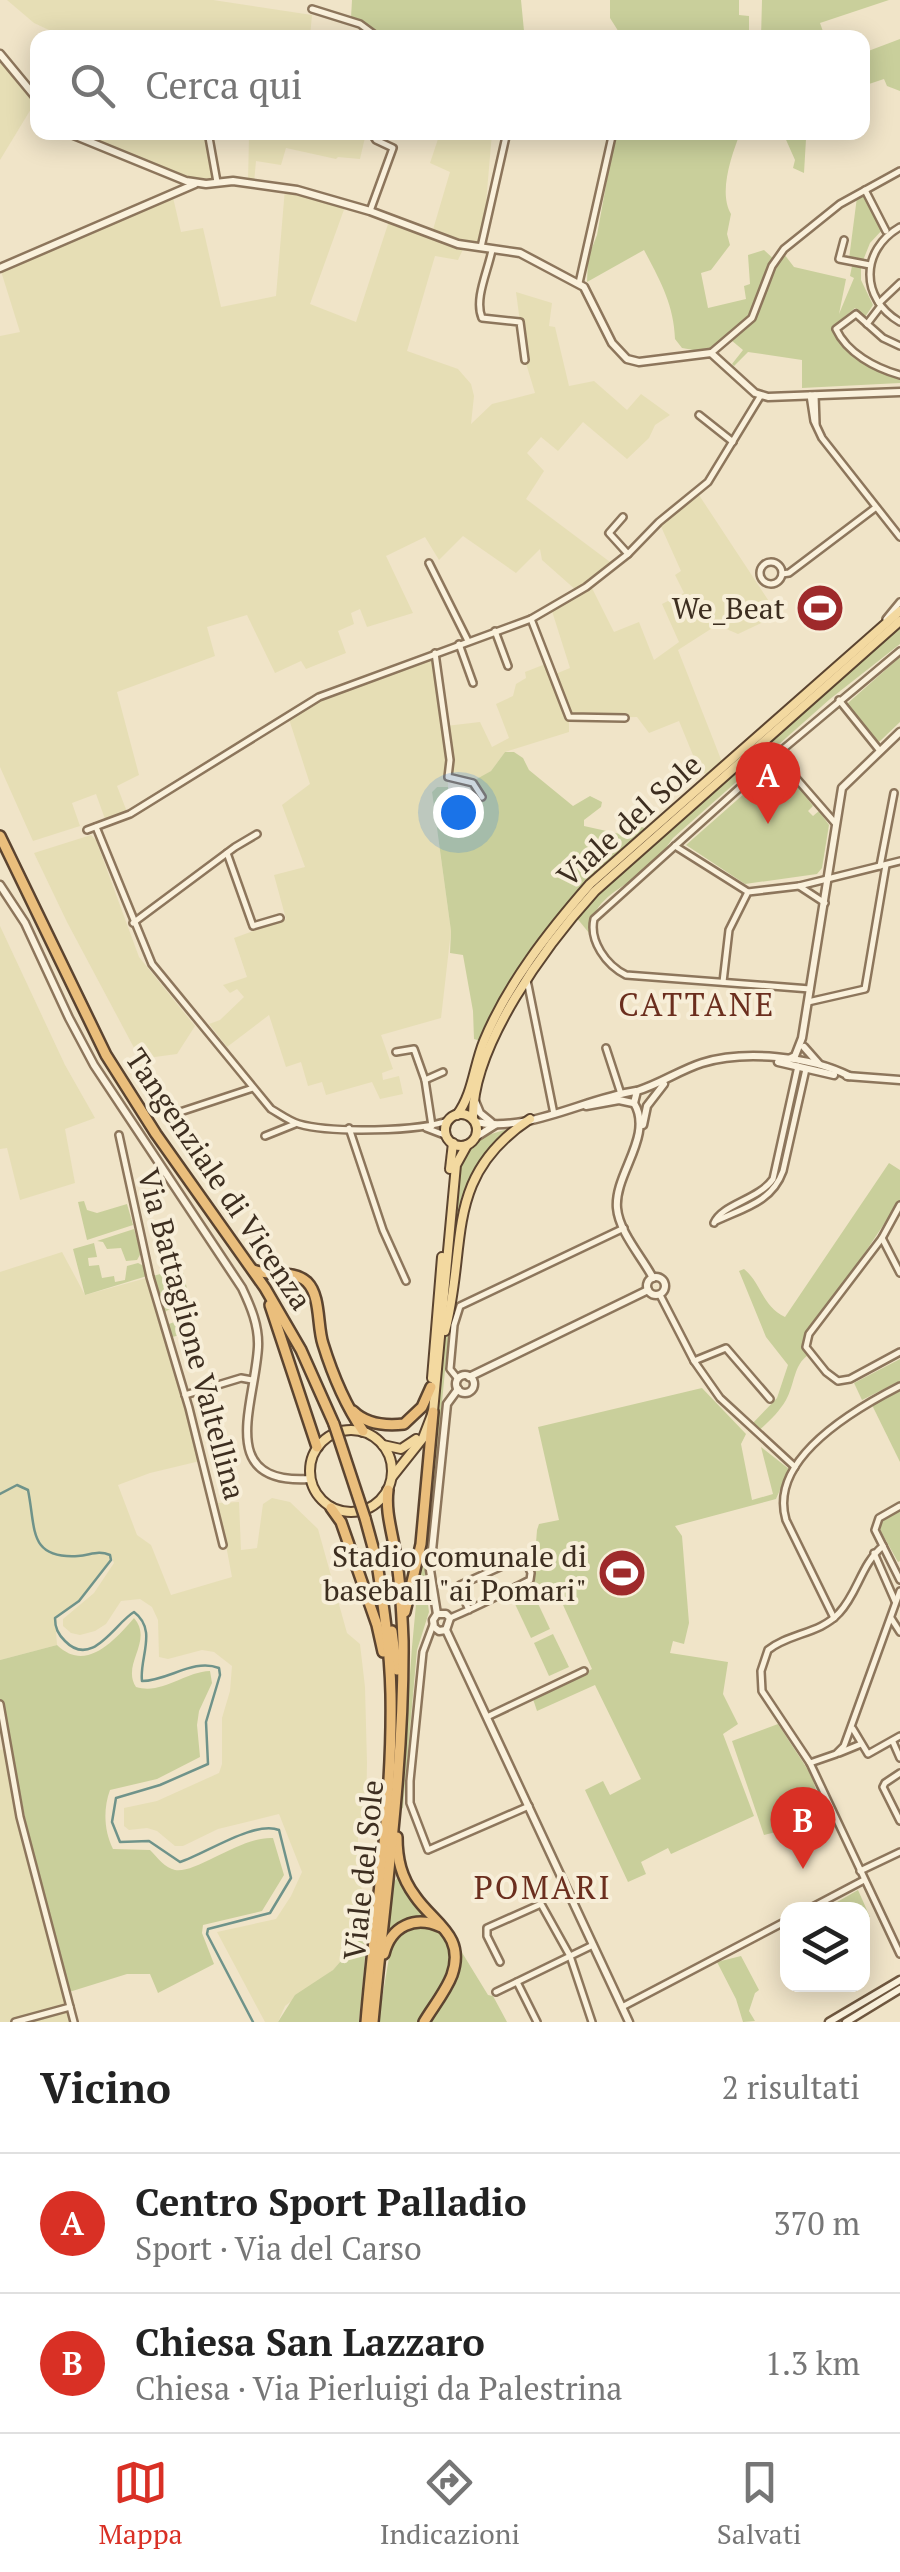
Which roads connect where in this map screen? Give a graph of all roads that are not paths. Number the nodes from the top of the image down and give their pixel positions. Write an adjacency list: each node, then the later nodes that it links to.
1 (312, 9): 2 (street)
2 (368, 30)
3 (0, 54): 4 (street)
4 (30, 90)
5 (86, 140): 12 (street)
6 (209, 140): 11 (street)
7 (376, 140): 14 (street)
8 (505, 140): 18 (street)
9 (610, 140): 22 (street)
10 (900, 171): 13 (street)
11 (217, 182): 12 (street); 14 (street)
12 (196, 183): 21 (street)
13 (865, 190): 16 (street); 29 (street)
14 (370, 211): 18 (street)
15 (900, 227): 20 (street)
16 (886, 231)
17 (844, 240): 20 (street)
18 (480, 249): 19 (street)
19 (492, 250): 22 (street); 30 (street)
20 (870, 266): 25 (street)
21 (0, 268)
22 (580, 283): 29 (street)
23 (897, 286): 24 (street); 25 (street)
24 (900, 295)
25 (880, 305): 26 (street); 27 (street)
26 (900, 322)
27 (866, 324): 28 (street); 31 (street)
28 (900, 346)
29 (711, 354): 34 (street)
30 (525, 360)
31 (900, 375)
32 (900, 392): 33 (street)
33 (835, 393): 36 (street); 37 (street)
34 (760, 395): 35 (street); 39 (street)
35 (797, 396): 36 (street); 37 (street)
36 (812, 397): 37 (street)
37 (814, 412): 40 (street)
38 (699, 415): 39 (street)
39 (733, 442): 43 (street)
40 (875, 508): 42 (street); 45 (street)
41 (623, 517): 43 (street)
42 (900, 536)
43 (628, 554): 48 (street)
44 (429, 563): 52 (street)
45 (782, 574): 45 (street)
46 (900, 602): 51 (street)
47 (900, 611): 51 (main road, Viale del Sole)
48 (530, 619): 50 (street); 59 (street)
49 (900, 621): 81 (main road, Viale del Sole)
50 (495, 630): 52 (street); 56 (street)
51 (869, 638): 107 (main road, Viale del Sole)
52 (468, 641): 53 (street)
53 (459, 644): 55 (street); 57 (street)
54 (900, 651): 58 (street)
55 (435, 653): 64 (street); 66 (street)
56 (508, 666)
57 (473, 683)
58 (839, 700): 61 (street); 62 (street)
59 (625, 718)
60 (900, 732): 61 (street)
61 (880, 751): 65 (street)
62 (776, 755): 65 (street); 70 (street)
63 (894, 793): 73 (street)
64 (482, 797)
65 (837, 825): 74 (street)
66 (96, 827): 67 (street); 80 (street)
67 (87, 830)
68 (258, 834): 71 (street)
69 (0, 836): 124 (highway, Tangenziale di Vicenza)
70 (676, 846): 77 (street); 82 (street)
71 (227, 853): 79 (street); 80 (street)
72 (900, 860): 73 (street)
73 (883, 866): 74 (street); 84 (street)
74 (830, 880): 76 (street); 78 (street)
75 (0, 884): 136 (street)
76 (799, 886): 77 (street); 78 (street)
77 (748, 892): 82 (street)
78 (826, 903): 83 (street)
79 (280, 918)
80 (133, 923): 98 (street)
81 (527, 979): 101 (main road, Viale del Sole); 105 (street)
82 (723, 982): 83 (street)
83 (810, 989): 84 (street)
84 (808, 1002): 85 (street)
85 (802, 1038): 87 (street); 90 (street)
86 (606, 1048): 100 (street)
87 (804, 1048): 91 (street); 92 (street)
88 (396, 1052): 95 (street)
89 (765, 1057): 90 (street); 91 (street); 96 (street)
90 (787, 1060): 91 (street)
91 (801, 1066): 91 (street); 92 (street); 94 (street)
92 (824, 1068): 94 (street)
93 (443, 1072): 95 (street)
94 (849, 1076): 97 (street)
95 (425, 1080): 112 (street)
96 (668, 1080): 99 (street); 102 (street)
97 (900, 1080)
98 (252, 1088): 106 (street); 110 (street)
99 (640, 1090): 100 (street); 102 (street); 103 (street)
100 (621, 1094): 104 (street)
101 (474, 1098): 109 (main road, Viale del Sole); 111 (street)
102 (649, 1103): 103 (street); 117 (street)
103 (635, 1104): 104 (street); 117 (street)
104 (580, 1106): 105 (street)
105 (554, 1114): 108 (street)
106 (168, 1116)
107 (454, 1117): 109 (main road); 112 (street); 119 (main road, Viale del Sole)
108 (530, 1120): 111 (street); 131 (main road)
109 (474, 1121): 111 (street); 118 (main road)
110 (295, 1124): 114 (street); 116 (street)
111 (496, 1125): 118 (street)
112 (432, 1126): 113 (street)
113 (422, 1127): 114 (street); 119 (street)
114 (349, 1128): 127 (street)
115 (119, 1135): 140 (street, Via Battaglione Valtellina)
116 (264, 1136)
117 (638, 1136): 122 (street)
118 (476, 1137): 120 (main road)
119 (450, 1140): 120 (main road); 138 (main road, Viale del Sole)
120 (468, 1145): 131 (main road)
121 (900, 1205): 123 (street)
122 (624, 1228): 126 (street); 135 (street)
123 (882, 1238): 125 (street); 132 (street)
124 (252, 1269): 128 (highway, Tangenziale di Vicenza); 142 (highway)
125 (900, 1273)
126 (653, 1278): 129 (street); 130 (street)
127 (406, 1281)
128 (265, 1288): 146 (highway); 156 (highway, Tangenziale di Vicenza, bridge)
129 (648, 1290): 130 (street); 134 (street)
130 (660, 1295): 133 (street)
131 (440, 1350): 143 (main road)
132 (900, 1352)
133 (694, 1362): 141 (street); 147 (street)
134 (470, 1377): 135 (street); 139 (street)
135 (458, 1379): 139 (street)
136 (252, 1380): 140 (street); 149 (street)
137 (900, 1386): 147 (street)
138 (431, 1387): 142 (highway); 145 (main road, Viale del Sole)
139 (458, 1389): 162 (street)
140 (185, 1395): 153 (street, Via Battaglione Valtellina)
141 (770, 1398)
142 (348, 1405): 144 (highway)
143 (433, 1412): 148 (main road); 168 (highway)
144 (363, 1432): 145 (main road); 146 (main road)
145 (383, 1445): 148 (main road)
146 (317, 1447): 149 (main road)
147 (796, 1468): 164 (street)
148 (392, 1477): 150 (main road)
149 (310, 1479): 152 (main road)
150 (388, 1490): 152 (main road); 168 (highway)
151 (900, 1506): 154 (street)
152 (331, 1508): 174 (highway)
153 (222, 1545)
154 (882, 1546): 155 (street); 157 (street)
155 (874, 1553): 158 (street); 164 (street)
156 (376, 1557): 172 (highway, Tangenziale di Vicenza); 174 (highway, Tangenziale di Vicenza)
157 (899, 1575): 158 (street)
158 (886, 1579): 160 (street)
159 (900, 1590): 160 (street)
160 (895, 1601): 165 (street)
161 (469, 1610): 161 (street); 163 (street)
162 (437, 1614): 163 (street); 166 (street)
163 (450, 1618): 166 (street)
164 (834, 1618): 180 (street)
165 (890, 1618): 167 (street); 173 (street)
166 (439, 1629): 171 (street); 183 (street)
167 (900, 1632)
168 (403, 1640): 172 (highway)
169 (584, 1671): 171 (street)
170 (0, 1704): 200 (street)
171 (487, 1716): 183 (street)
172 (401, 1723): 182 (highway, Viale del Sole)
173 (852, 1726): 177 (street); 178 (street)
174 (390, 1734): 202 (highway, Viale del Sole)
175 (900, 1736): 176 (street)
176 (892, 1741): 177 (street); 179 (street)
177 (861, 1744): 178 (street)
178 (836, 1754): 180 (street)
179 (900, 1758)
180 (810, 1763): 186 (street)
181 (900, 1774): 184 (street)
182 (397, 1799): 190 (highway); 195 (highway, Viale del Sole)
183 (528, 1806): 191 (street)
184 (900, 1822)
185 (900, 1852): 186 (street)
186 (860, 1872): 187 (street)
187 (864, 1880): 188 (street); 192 (street)
188 (822, 1902)
189 (780, 1924): 201 (street)
190 (451, 1934): 195 (highway); 205 (highway)
191 (593, 1945): 193 (street); 201 (street)
192 (900, 1954)
193 (570, 1956): 194 (street); 197 (street); 207 (street)
194 (500, 1962)
195 (377, 1980): 202 (highway, Viale del Sole)
196 (900, 1980): 209 (street)
197 (517, 1982): 199 (street); 206 (street)
198 (900, 1990): 210 (street)
199 (496, 1992)
200 (70, 2007): 203 (street); 204 (street)
201 (622, 2007): 208 (street)
202 (368, 2019)
203 (15, 2022)
204 (74, 2022)
205 (424, 2022)
206 (536, 2022)
207 (592, 2022)
208 (630, 2022)
209 (828, 2022)
210 (846, 2022)

